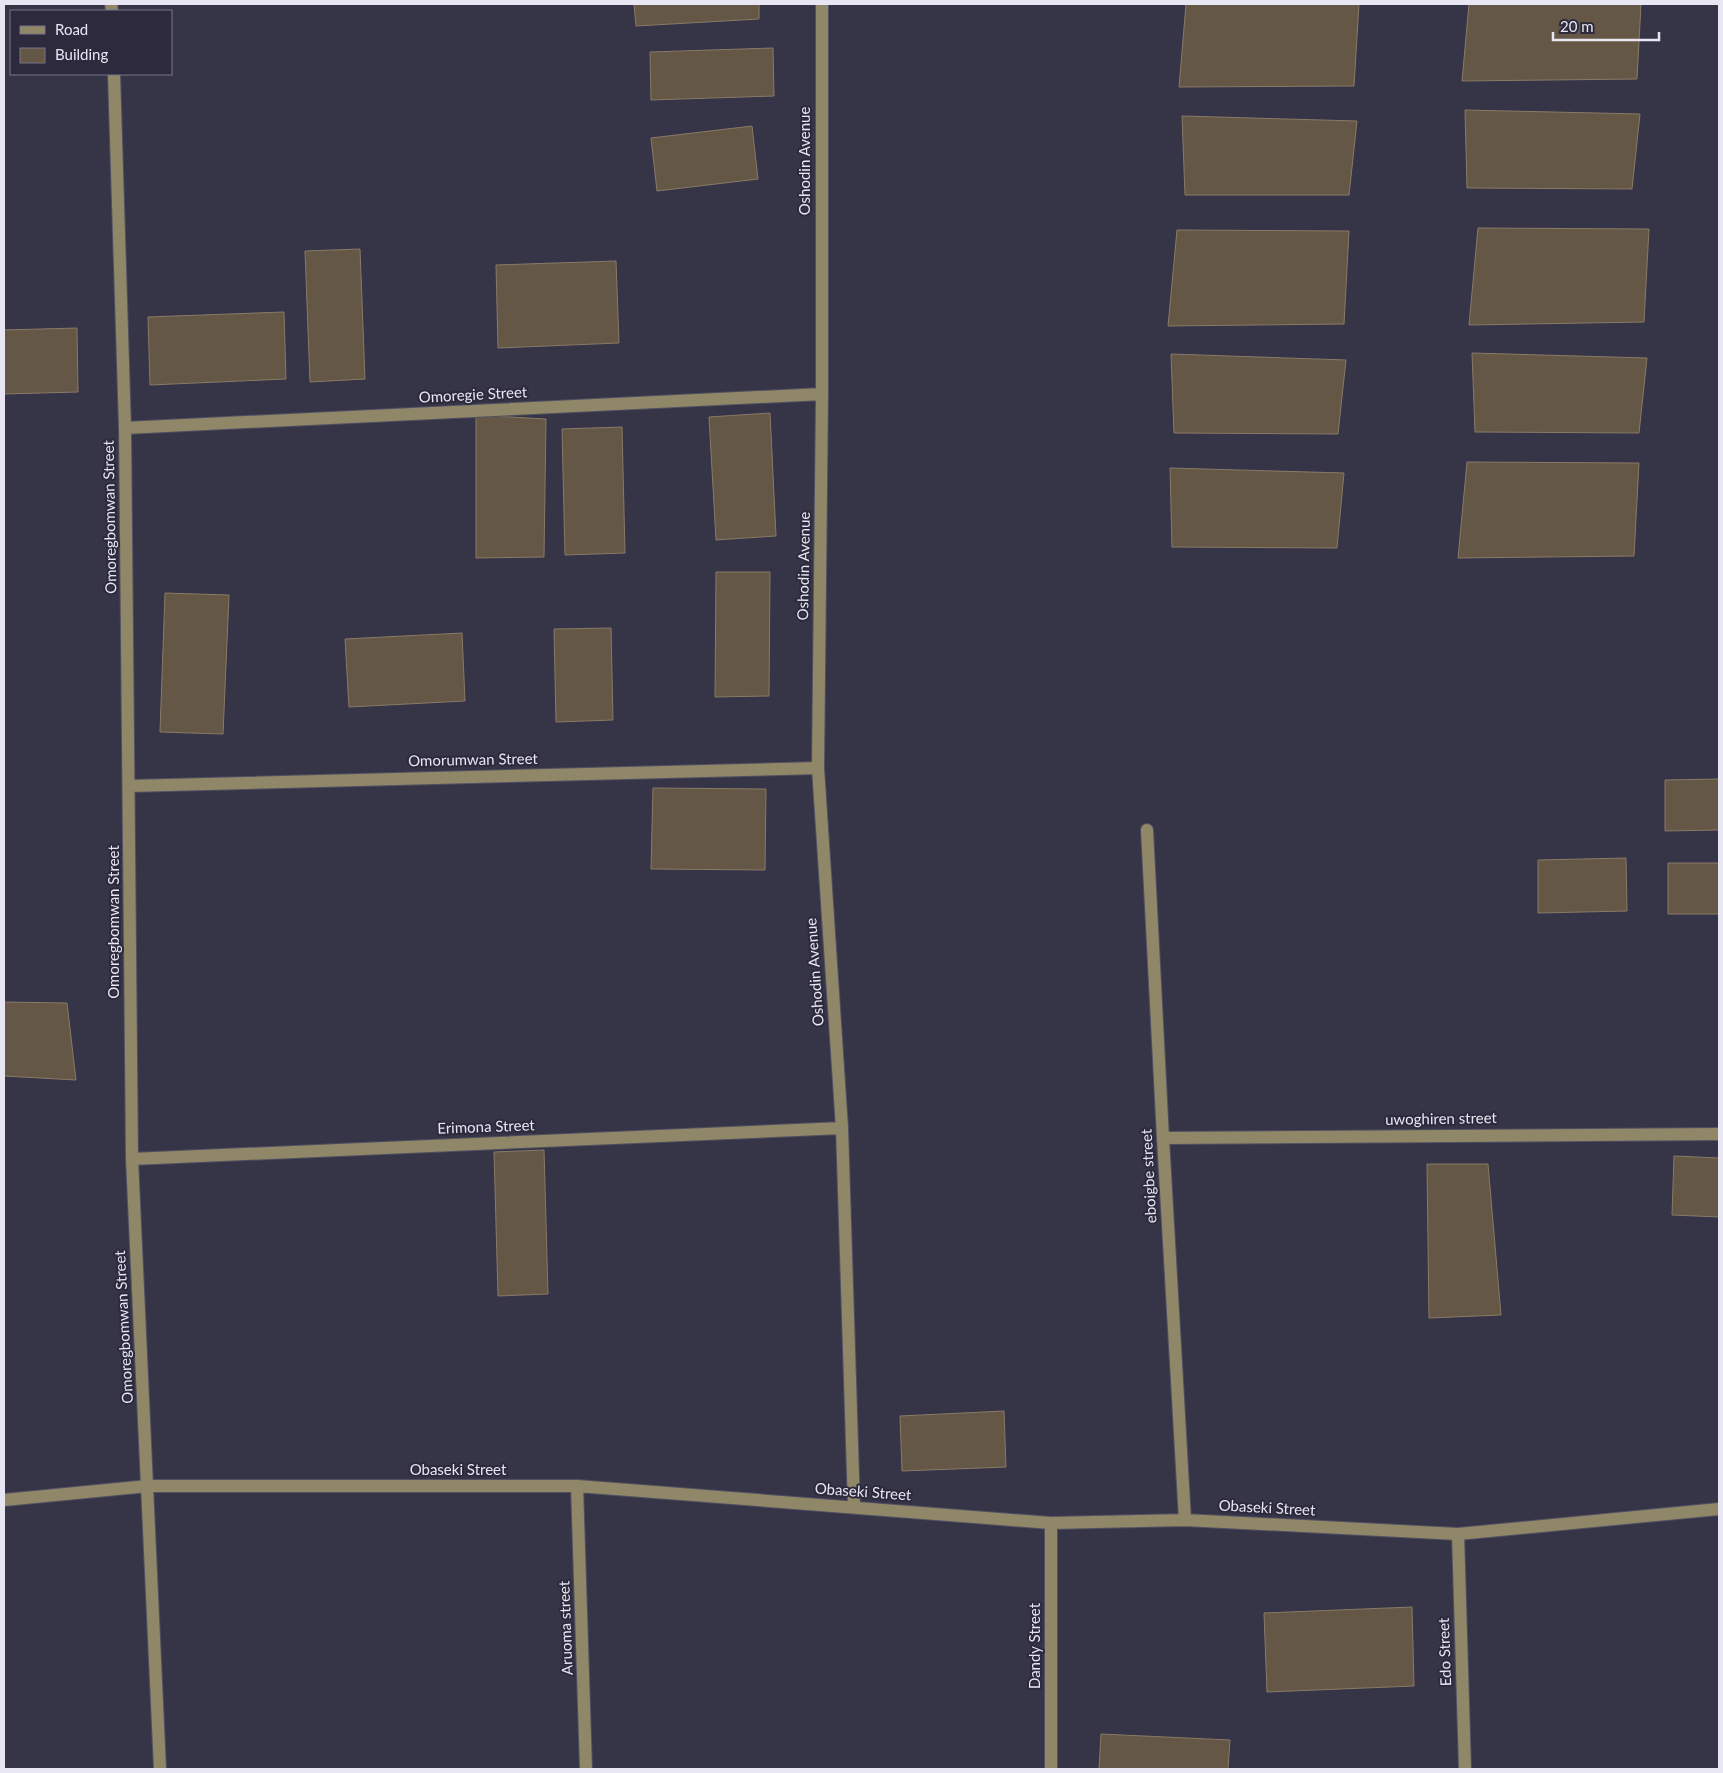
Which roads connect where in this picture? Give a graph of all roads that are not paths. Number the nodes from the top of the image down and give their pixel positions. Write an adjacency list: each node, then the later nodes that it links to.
1 (822, 4): 3 (street, Oshodin Avenue)
2 (114, 75): 4 (street, Omoregbomwan Street)
3 (822, 394): 4 (street, Omoregie Street); 5 (street, Oshodin Avenue)
4 (125, 428): 6 (street, Omoregbomwan Street)
5 (818, 768): 6 (street, Omorumwan Street); 8 (street, Oshodin Avenue)
6 (129, 786): 11 (street, Omoregbomwan Street)
7 (1147, 830): 10 (street, eboigbe street)
8 (842, 1128): 11 (street, Erimona Street); 15 (street, Oshodin Avenue)
9 (1719, 1134): 10 (street, uwoghiren street)
10 (1163, 1138): 17 (street, eboigbe street)
11 (132, 1159): 12 (street, Omoregbomwan Street)
12 (148, 1486): 13 (street, Obaseki Street); 14 (street, Obaseki Street); 20 (street, Omoregbomwan Street)
13 (577, 1486): 15 (street, Obaseki Street); 21 (street, Aruoma street)
14 (4, 1500)
15 (854, 1507): 18 (street, Obaseki Street)
16 (1719, 1509): 19 (street, Obaseki Street)
17 (1185, 1520): 18 (street, Obaseki Street); 19 (street, Obaseki Street)
18 (1051, 1523): 22 (street, Dandy Street)
19 (1458, 1534): 23 (street, Edo Street)
20 (160, 1769)
21 (586, 1769)
22 (1051, 1769)
23 (1465, 1769)

